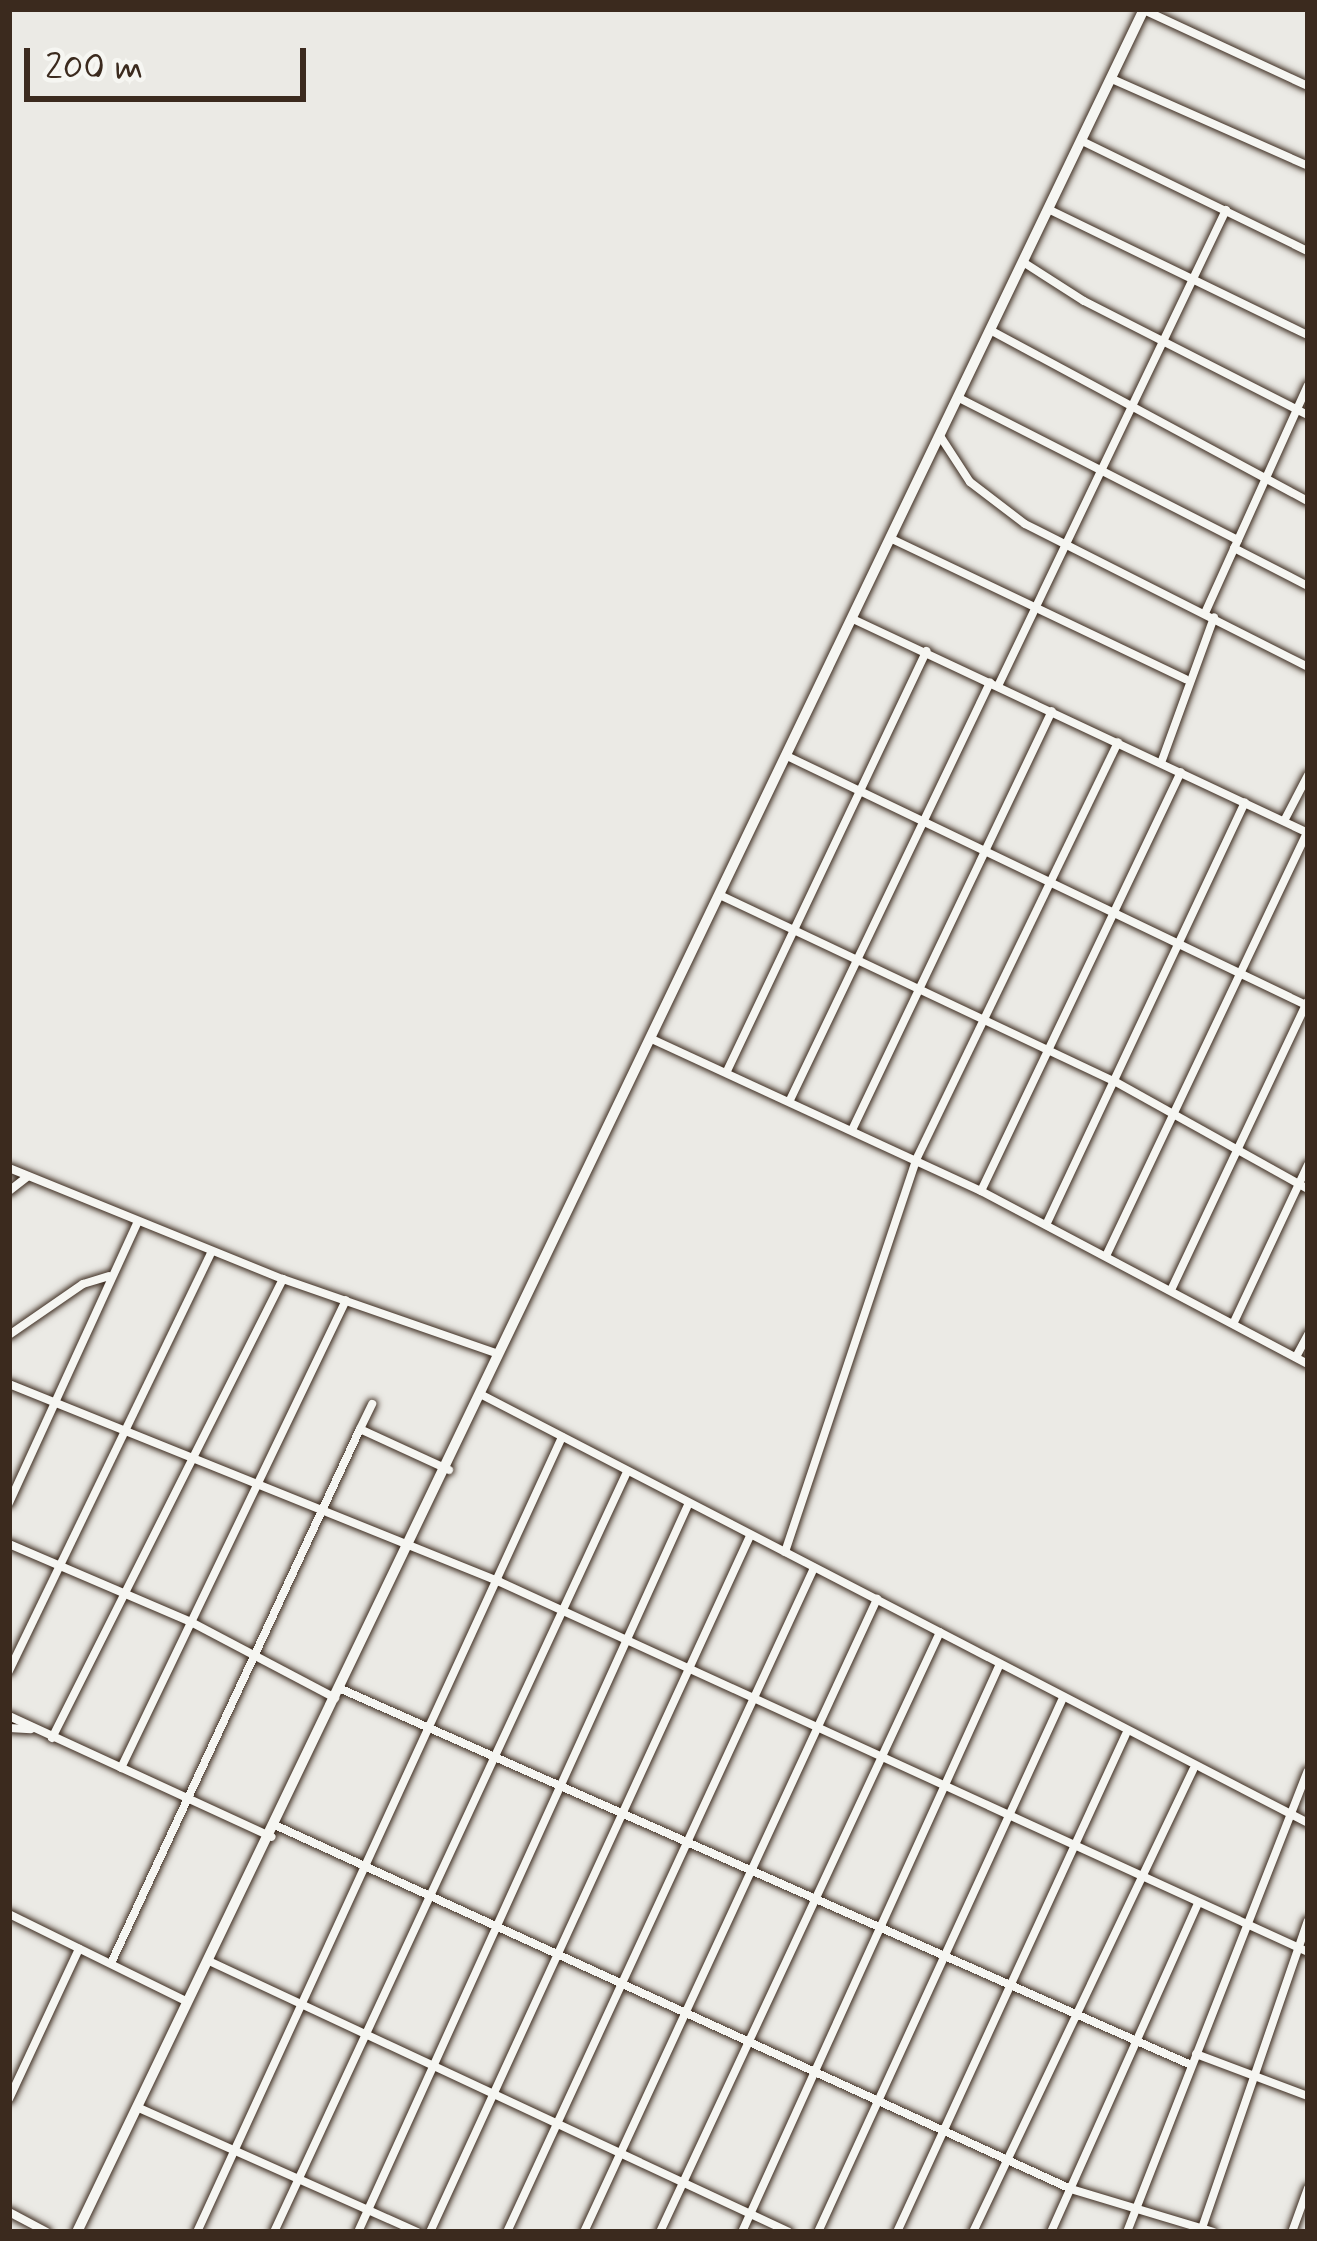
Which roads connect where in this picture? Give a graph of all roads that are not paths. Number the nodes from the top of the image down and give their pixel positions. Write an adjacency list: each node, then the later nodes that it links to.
1 (1144, 10): 2 (street); 3 (street)
2 (1112, 79): 4 (street); 5 (street)
3 (1308, 86)
4 (1082, 140): 6 (street); 7 (street)
5 (1308, 166)
6 (1048, 209): 9 (street); 10 (street)
7 (1226, 210): 8 (street); 10 (street)
8 (1308, 251)
9 (1023, 262): 11 (street); 13 (street)
10 (1195, 278): 12 (street); 13 (street)
11 (990, 330): 15 (street); 17 (street)
12 (1308, 335)
13 (1167, 344): 16 (street); 17 (street)
14 (1308, 385): 16 (street)
15 (959, 398): 19 (street); 20 (street)
16 (1297, 409): 18 (street); 21 (street)
17 (1134, 410): 20 (street); 21 (street)
18 (1308, 415)
19 (940, 436): 23 (street); 24 (street)
20 (1098, 475): 24 (street); 25 (street)
21 (1265, 479): 22 (street); 25 (street)
22 (1308, 501)
23 (894, 540): 27 (street); 29 (street)
24 (1067, 543): 27 (street); 28 (street)
25 (1236, 544): 26 (street); 28 (street)
26 (1308, 586)
27 (1036, 608): 32 (street); 33 (street)
28 (1210, 615): 31 (street); 32 (street)
29 (855, 620): 30 (street); 36 (street)
30 (926, 651): 33 (street); 40 (street)
31 (1308, 667)
32 (1186, 679): 37 (street)
33 (994, 684): 34 (street); 42 (street)
34 (1052, 711): 35 (street); 45 (street)
35 (1118, 742): 37 (street); 46 (street)
36 (789, 757): 40 (street); 47 (street)
37 (1161, 763): 38 (street)
38 (1181, 772): 41 (street); 48 (street)
39 (1308, 775): 43 (street)
40 (861, 788): 42 (street); 49 (street)
41 (1245, 803): 43 (street); 50 (street)
42 (925, 820): 45 (street); 51 (street)
43 (1284, 821): 44 (street)
44 (1308, 833): 52 (street)
45 (988, 850): 46 (street); 53 (street)
46 (1050, 879): 48 (street); 55 (street)
47 (722, 896): 49 (street); 56 (street)
48 (1117, 910): 50 (street); 57 (street)
49 (794, 928): 51 (street); 58 (street)
50 (1179, 943): 52 (street); 59 (street)
51 (862, 960): 53 (street); 60 (street)
52 (1238, 972): 54 (street); 61 (street)
53 (921, 989): 55 (street); 62 (street)
54 (1307, 1003): 63 (street)
55 (984, 1019): 57 (street); 64 (street)
56 (654, 1040): 58 (street); 82 (street)
57 (1048, 1050): 59 (street); 70 (street)
58 (727, 1071): 60 (street)
59 (1114, 1081): 61 (street); 72 (street)
60 (790, 1100): 62 (street)
61 (1173, 1114): 63 (street); 74 (street)
62 (852, 1130): 64 (street)
63 (1240, 1150): 68 (street); 77 (street)
64 (916, 1160): 70 (street); 102 (street)
65 (1308, 1165): 68 (street)
66 (9, 1168): 67 (street)
67 (29, 1175): 69 (street); 71 (street)
68 (1304, 1186): 79 (street)
69 (9, 1191)
70 (981, 1191): 72 (street)
71 (137, 1223): 73 (street); 75 (street)
72 (1046, 1226): 74 (street)
73 (212, 1252): 76 (street); 89 (street)
74 (1106, 1256): 77 (street)
75 (110, 1275): 81 (street); 87 (street)
76 (283, 1280): 78 (street); 92 (street)
77 (1172, 1288): 79 (street)
78 (346, 1300): 82 (street); 95 (street)
79 (1234, 1322): 83 (street)
80 (1308, 1334): 83 (street)
81 (9, 1335)
82 (500, 1354): 86 (street)
83 (1296, 1358): 84 (street)
84 (1308, 1364)
85 (9, 1384): 87 (street)
86 (484, 1396): 91 (street); 93 (street)
87 (52, 1401): 89 (street); 96 (street)
88 (372, 1404): 90 (street)
89 (121, 1429): 92 (street); 103 (street)
90 (360, 1430): 93 (street); 98 (street)
91 (562, 1437): 94 (street); 105 (street)
92 (192, 1456): 95 (street); 106 (street)
93 (448, 1470): 101 (street)
94 (627, 1472): 97 (street); 108 (street)
95 (256, 1483): 98 (street); 109 (street)
96 (9, 1503)
97 (688, 1505): 99 (street); 111 (street)
98 (326, 1510): 101 (street); 112 (street)
99 (750, 1535): 102 (street); 114 (street)
100 (9, 1544): 103 (street)
101 (412, 1545): 105 (street); 116 (street)
102 (784, 1552): 104 (street)
103 (58, 1565): 106 (street); 115 (street)
104 (814, 1568): 107 (street); 117 (street)
105 (500, 1582): 108 (street); 120 (street)
106 (124, 1593): 109 (street); 125 (street)
107 (877, 1599): 110 (street); 122 (street)
108 (565, 1611): 111 (street); 126 (street)
109 (191, 1622): 112 (street); 128 (street)
110 (940, 1632): 113 (street); 127 (street)
111 (627, 1640): 114 (street); 131 (street)
112 (253, 1652): 116 (street); 133 (street)
113 (999, 1666): 118 (street); 132 (street)
114 (689, 1667): 117 (street); 134 (street)
115 (9, 1671)
116 (339, 1694): 120 (street); 138 (street)
117 (753, 1696): 122 (street); 139 (street)
118 (1062, 1700): 124 (street); 135 (street)
119 (9, 1715): 123 (street)
120 (433, 1727): 126 (street); 141 (street)
121 (9, 1728): 123 (street)
122 (821, 1728): 127 (street); 142 (street)
123 (32, 1729): 125 (street)
124 (1126, 1734): 129 (street); 140 (street)
125 (52, 1738): 128 (street)
126 (497, 1755): 131 (street); 144 (street)
127 (882, 1756): 132 (street); 145 (street)
128 (121, 1768): 133 (street)
129 (1193, 1770): 136 (street); 143 (street)
130 (1308, 1771): 136 (street)
131 (562, 1781): 134 (street); 149 (street)
132 (947, 1787): 135 (street); 152 (street)
133 (186, 1798): 138 (street); 157 (street)
134 (622, 1810): 139 (street); 155 (street)
135 (1010, 1815): 140 (street); 156 (street)
136 (1291, 1816): 137 (street); 150 (street)
137 (1308, 1823)
138 (275, 1832): 141 (street); 158 (street)
139 (688, 1839): 142 (street); 159 (street)
140 (1072, 1844): 143 (street); 160 (street)
141 (367, 1865): 144 (street); 162 (street)
142 (757, 1869): 145 (street); 163 (street)
143 (1141, 1876): 146 (street); 164 (street)
144 (431, 1896): 149 (street); 165 (street)
145 (815, 1898): 152 (street); 166 (street)
146 (1198, 1903): 150 (street); 167 (street)
147 (11, 1916): 151 (street); 153 (street)
148 (1308, 1921): 154 (street)
149 (499, 1925): 155 (street); 170 (street)
150 (1246, 1927): 154 (street); 168 (street)
151 (9, 1928)
152 (882, 1929): 156 (street); 171 (street)
153 (79, 1949): 157 (street); 176 (street)
154 (1303, 1950): 172 (street)
155 (560, 1952): 159 (street); 173 (street)
156 (947, 1959): 160 (street); 175 (street)
157 (112, 1961): 161 (street)
158 (208, 1961): 161 (street); 162 (street)
159 (622, 1981): 163 (street); 178 (street)
160 (1007, 1988): 164 (street); 179 (street)
161 (188, 2002): 177 (street)
162 (302, 2008): 165 (street); 180 (street)
163 (688, 2012): 166 (street); 181 (street)
164 (1075, 2016): 167 (street); 182 (street)
165 (366, 2037): 170 (street); 183 (street)
166 (751, 2039): 171 (street); 184 (street)
167 (1138, 2041): 169 (street); 186 (street)
168 (1196, 2054): 169 (street); 172 (street)
169 (1191, 2065): 189 (street)
170 (435, 2069): 173 (street); 187 (street)
171 (816, 2069): 175 (street); 190 (street)
172 (1255, 2075): 174 (street); 191 (street)
173 (494, 2096): 178 (street); 198 (street)
174 (1308, 2096)
175 (880, 2098): 179 (street); 204 (street)
176 (9, 2099)
177 (139, 2108): 180 (street); 193 (street)
178 (556, 2125): 181 (street); 199 (street)
179 (945, 2128): 182 (street); 205 (street)
180 (234, 2149): 183 (street); 194 (street)
181 (620, 2154): 184 (street); 200 (street)
182 (1007, 2158): 186 (street); 206 (street)
183 (299, 2176): 187 (street); 195 (street)
184 (682, 2183): 190 (street); 201 (street)
185 (1308, 2188): 210 (street)
186 (1071, 2189): 189 (street); 207 (street)
187 (370, 2209): 196 (street); 197 (street)
188 (9, 2212): 192 (street)
189 (1135, 2213): 191 (street); 208 (street)
190 (751, 2214): 202 (street); 203 (street)
191 (1201, 2230): 209 (street)
192 (46, 2232)
193 (77, 2232)
194 (197, 2232)
195 (274, 2232)
196 (358, 2232)
197 (418, 2232)
198 (430, 2232)
199 (507, 2232)
200 (584, 2232)
201 (660, 2232)
202 (742, 2232)
203 (789, 2232)
204 (818, 2232)
205 (897, 2232)
206 (973, 2232)
207 (1051, 2232)
208 (1127, 2232)
209 (1213, 2232)
210 (1292, 2232)

